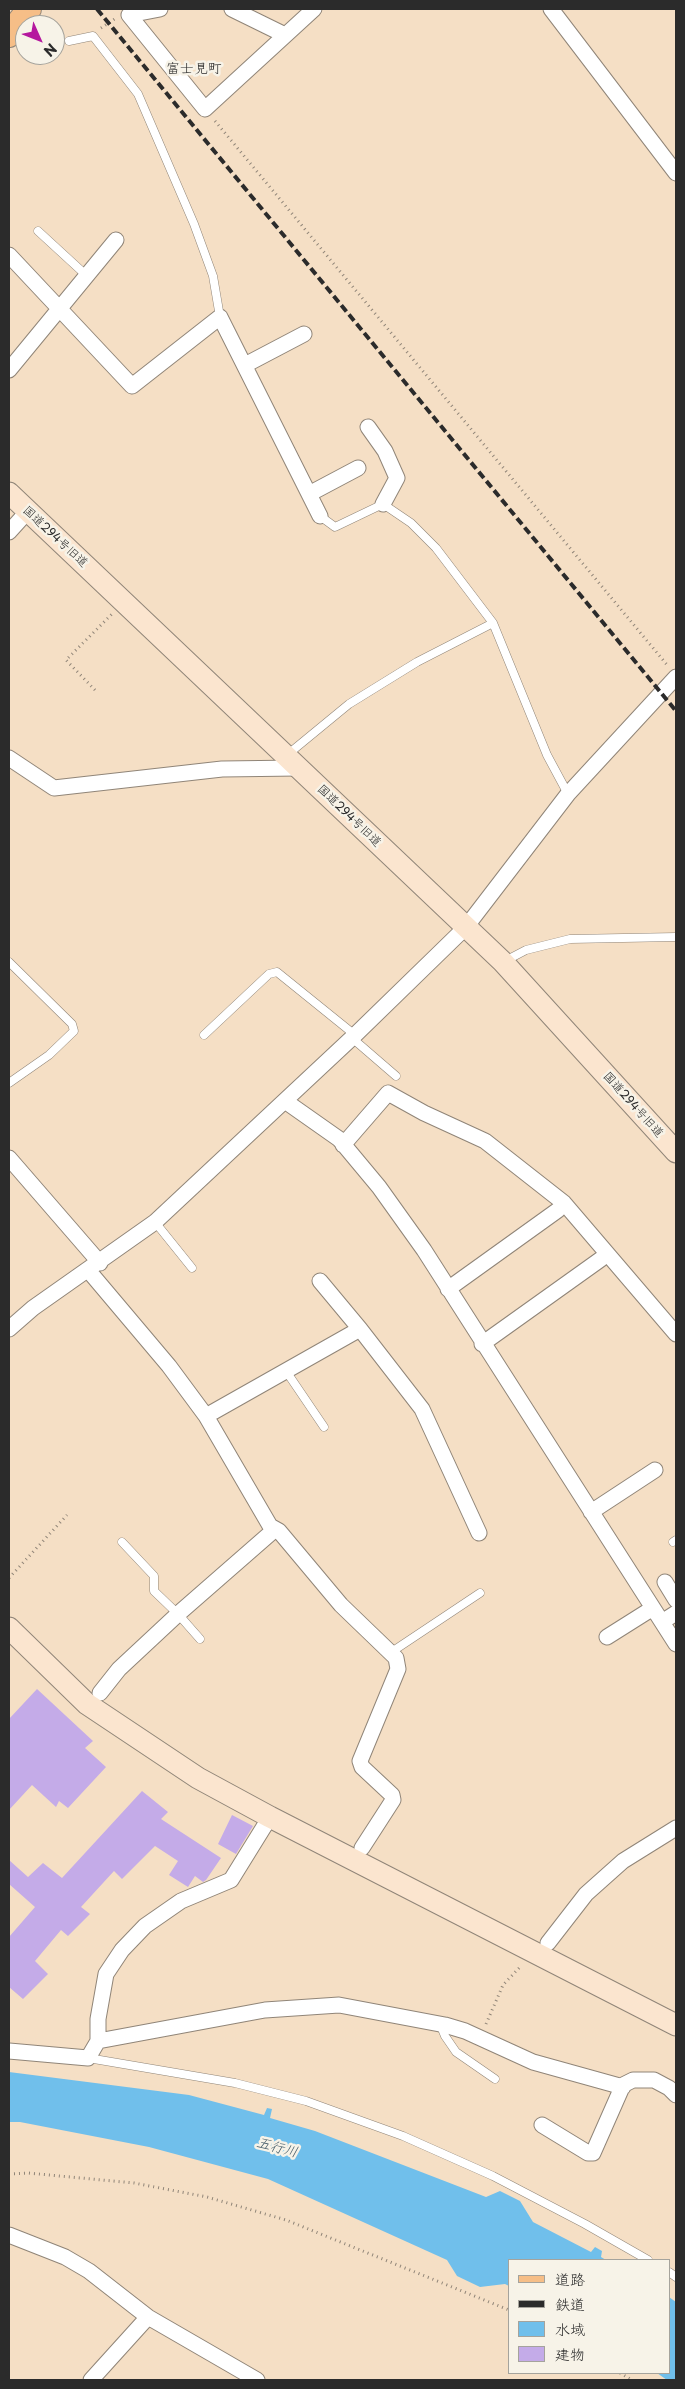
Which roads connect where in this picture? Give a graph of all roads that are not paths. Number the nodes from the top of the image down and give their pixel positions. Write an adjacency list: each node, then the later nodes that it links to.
1 (29, 9): 6 (main road)
2 (160, 9): 7 (street)
3 (232, 9): 7 (street)
4 (314, 9): 7 (street)
5 (551, 9): 9 (street)
6 (9, 35)
7 (285, 35)
8 (69, 41): 15 (lane)
9 (676, 173)
10 (38, 231): 13 (lane)
11 (116, 240): 13 (street)
12 (9, 255): 14 (street)
13 (87, 276): 14 (street)
14 (60, 310): 15 (street); 18 (street)
15 (220, 317): 17 (street)
16 (304, 334): 17 (street)
17 (246, 365): 22 (street)
18 (10, 366)
19 (368, 427): 23 (street)
20 (358, 468): 22 (street)
21 (9, 494): 24 (street, 国道294号旧道)
22 (309, 494): 25 (street)
23 (383, 504): 25 (lane); 27 (lane)
24 (28, 511): 26 (street); 30 (street, 国道294号旧道)
25 (320, 516)
26 (9, 532)
27 (493, 623): 30 (lane); 31 (lane)
28 (673, 673): 31 (street)
29 (9, 758): 30 (street)
30 (292, 762): 32 (street, 国道294号旧道)
31 (568, 794): 32 (street)
32 (466, 927): 35 (street, 国道294号旧道); 37 (street)
33 (676, 937): 35 (lane)
34 (9, 962): 39 (lane)
35 (503, 962): 42 (street, 国道294号旧道)
36 (204, 1035): 37 (lane)
37 (354, 1037): 38 (lane); 40 (street)
38 (396, 1076)
39 (9, 1083)
40 (285, 1101): 41 (street); 45 (street)
41 (343, 1144): 50 (street); 53 (street)
42 (676, 1152)
43 (9, 1158): 47 (street)
44 (558, 1210): 50 (street)
45 (155, 1222): 47 (street); 48 (lane)
46 (601, 1259): 54 (street)
47 (94, 1266): 52 (street); 56 (street)
48 (192, 1268)
49 (320, 1281): 51 (street)
50 (448, 1289): 54 (street)
51 (360, 1329): 55 (street); 61 (street)
52 (9, 1330)
53 (676, 1334)
54 (482, 1344): 59 (street)
55 (286, 1370): 56 (street); 57 (lane)
56 (206, 1416): 60 (street)
57 (324, 1427)
58 (655, 1470): 59 (street)
59 (591, 1512): 66 (street)
60 (270, 1526): 68 (street); 74 (street)
61 (479, 1533)
62 (122, 1542): 68 (lane)
63 (665, 1582): 65 (street)
64 (480, 1593): 74 (lane)
65 (676, 1600)
66 (653, 1608): 69 (street); 71 (street)
67 (676, 1613): 69 (street)
68 (178, 1614): 72 (lane); 75 (street)
69 (662, 1622): 73 (street)
70 (9, 1628): 76 (street)
71 (606, 1637)
72 (200, 1640)
73 (675, 1641)
74 (390, 1653): 78 (street)
75 (100, 1693)
76 (270, 1817): 81 (street); 82 (street)
77 (676, 1828): 79 (street)
78 (362, 1848)
79 (548, 1943)
80 (440, 2024): 82 (street); 85 (lane); 86 (street)
81 (676, 2024)
82 (98, 2041): 84 (street)
83 (9, 2051): 84 (street)
84 (88, 2058): 90 (lane)
85 (495, 2078)
86 (622, 2087): 87 (street); 88 (street)
87 (676, 2095)
88 (542, 2126)
89 (9, 2235): 91 (street)
90 (646, 2259)
91 (148, 2317): 92 (street); 93 (street)
92 (91, 2380)
93 (257, 2380)

